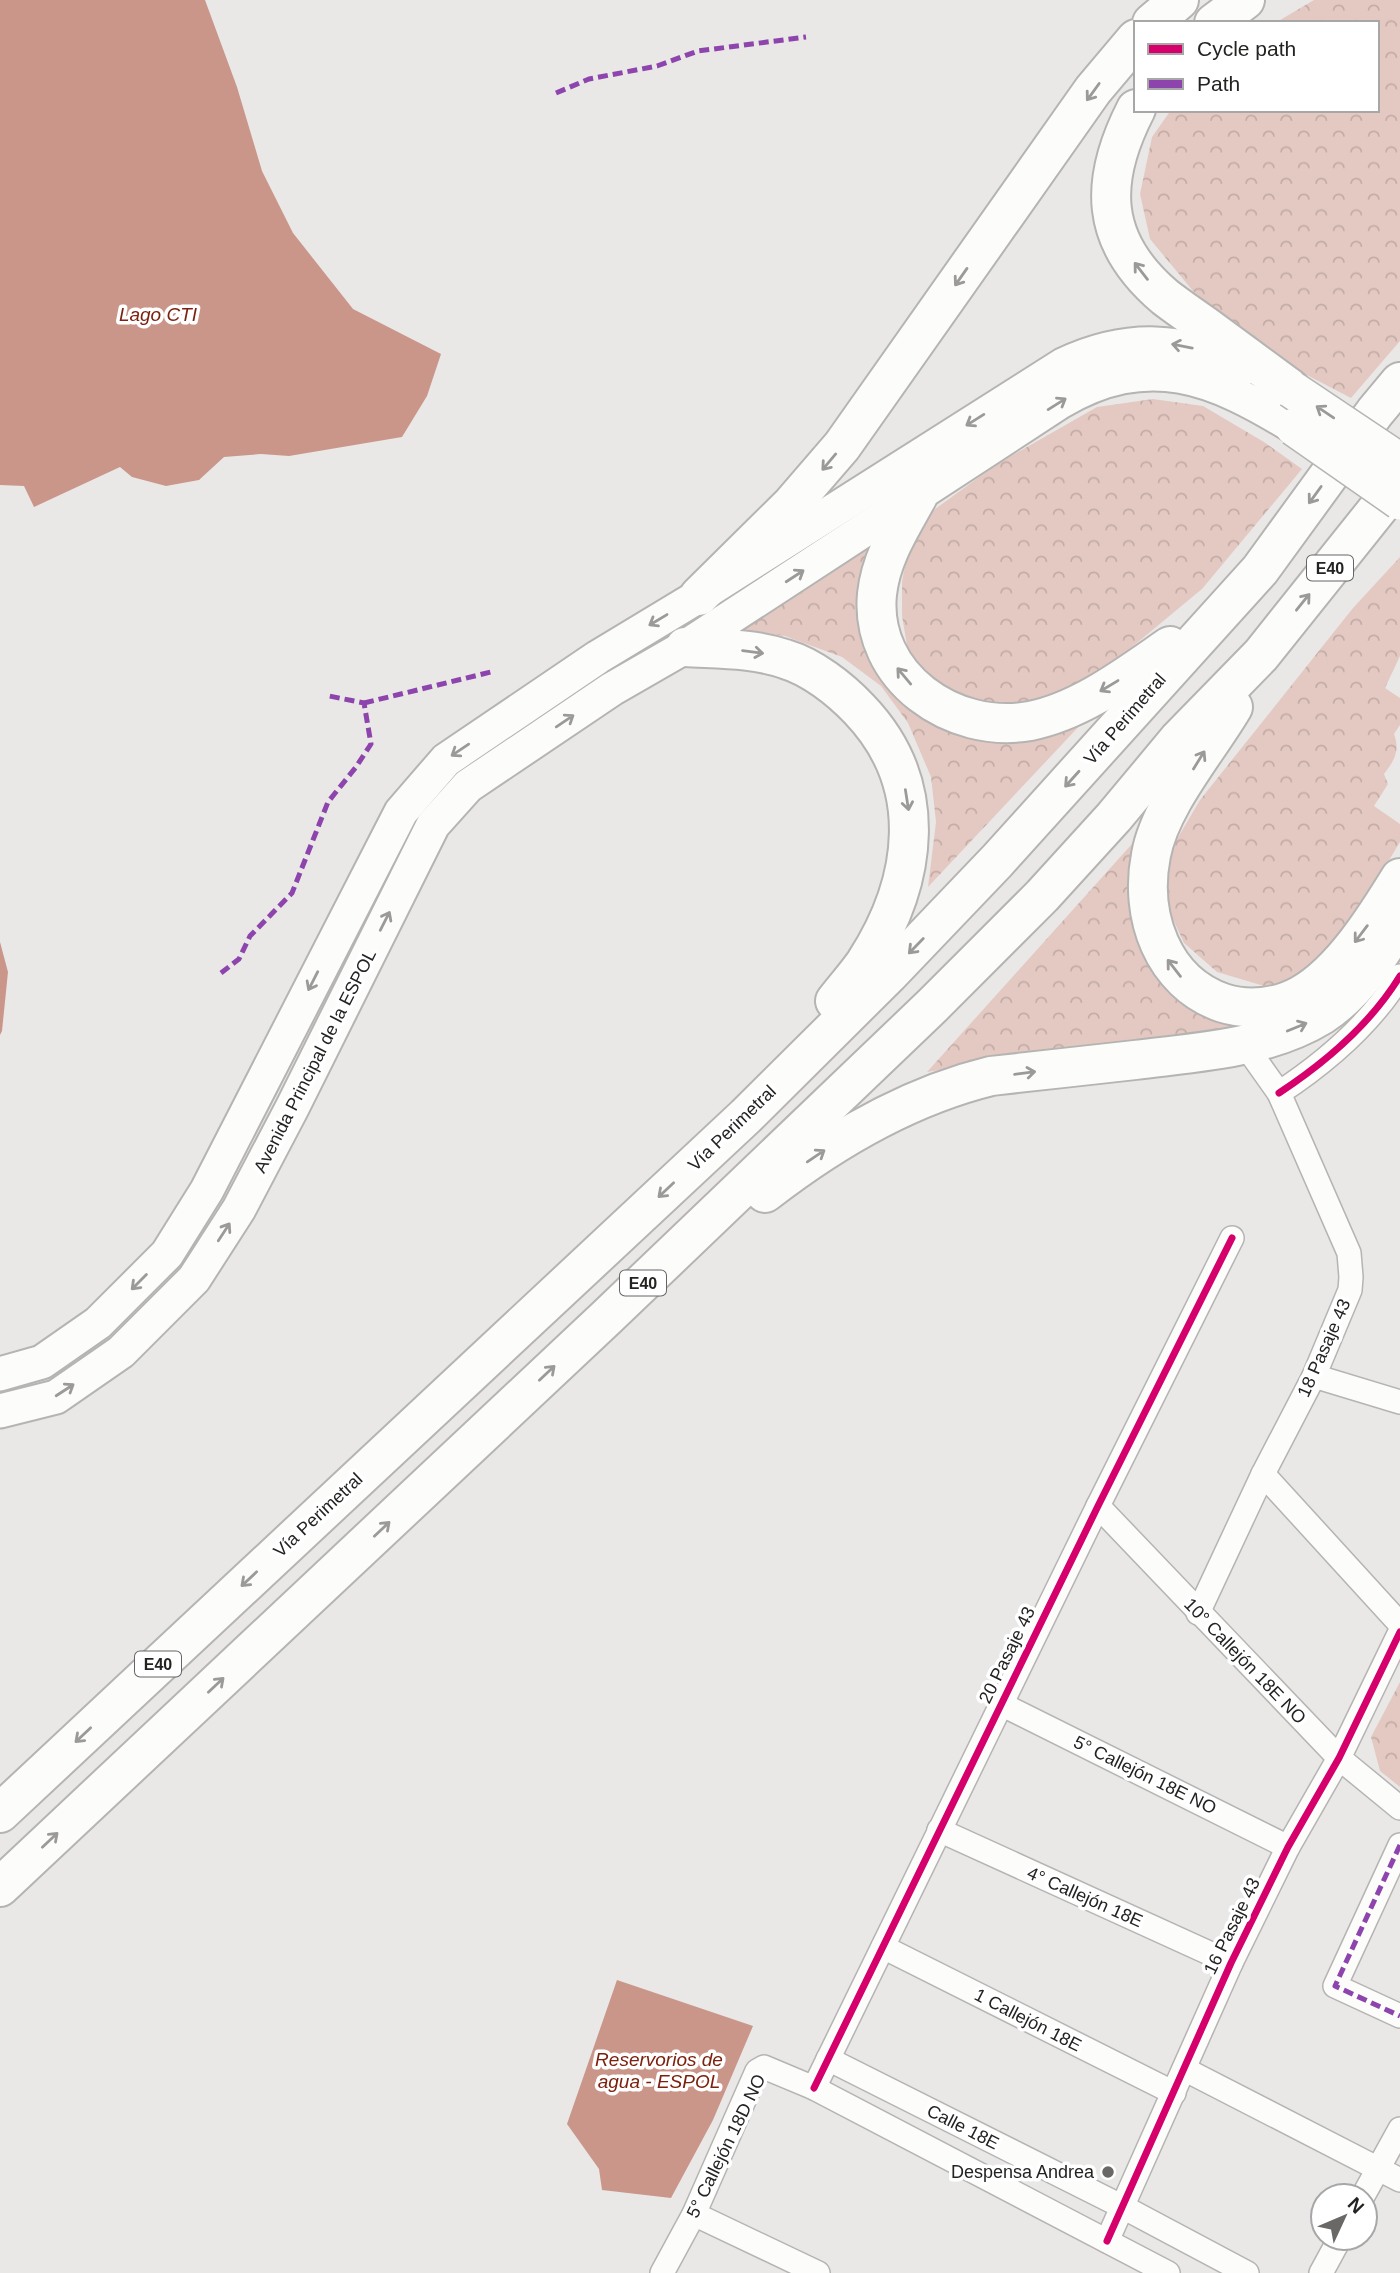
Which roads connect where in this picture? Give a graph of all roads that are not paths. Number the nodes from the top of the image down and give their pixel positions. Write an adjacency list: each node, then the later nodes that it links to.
1 (1179, 0): 3 (highway)
2 (1245, 0): 4 (highway)
3 (1154, 21)
4 (1217, 21)
5 (1134, 41): 15 (highway, one-way to 15)
6 (1135, 112): 8 (highway, one-way to 6)
7 (1400, 382): 14 (highway, Vía Perimetral / E40, one-way to 14)
8 (1291, 389): 10 (main road, one-way to 8, bridge); 15 (main road, one-way to 15)
9 (1294, 427): 12 (main road, Avenida Principal de la ESPOL, one-way to 9); 13 (main road, bridge)
10 (1400, 462)
11 (1400, 481): 18 (highway, E40, one-way to 11)
12 (918, 496): 14 (highway, one-way to 12); 17 (main road, Avenida Principal de la ESPOL, one-way to 12)
13 (1400, 501)
14 (1260, 570): 29 (highway, Vía Perimetral / E40, one-way to 29)
15 (699, 596): 16 (main road, one-way to 16)
16 (629, 638): 19 (main road); 20 (main road)
17 (685, 647): 19 (main road, Avenida Principal de la ESPOL); 29 (highway, one-way to 29)
18 (1261, 655): 22 (highway, one-way to 18); 31 (highway, E40)
19 (647, 667): 21 (main road, Avenida Principal de la ESPOL, one-way to 19)
20 (504, 721): 21 (main road); 26 (main road, one-way to 26)
21 (527, 746): 28 (main road, Avenida Principal de la ESPOL, one-way to 21)
22 (1400, 878)
23 (1400, 921): 25 (highway, one-way to 23)
24 (1400, 976): 27 (street)
25 (1245, 1045): 27 (street, 18 Pasaje 43); 31 (highway, one-way to 25)
26 (257, 1089): 28 (main road); 32 (main road, one-way to 32)
27 (1279, 1093): 33 (street, 18 Pasaje 43)
28 (292, 1108): 35 (main road, Avenida Principal de la ESPOL, one-way to 28)
29 (746, 1116): 44 (highway, Vía Perimetral / E40, one-way to 44)
30 (1232, 1238): 37 (street, 20 Pasaje 43)
31 (607, 1317): 48 (highway, E40, one-way to 31)
32 (0, 1374)
33 (1314, 1376): 34 (street); 36 (street, 18 Pasaje 43)
34 (1400, 1402)
35 (0, 1411)
36 (1264, 1474): 38 (street, 18 Pasaje 43); 39 (street)
37 (1098, 1506): 38 (street, 10° Callejón 18E NO); 41 (street, 20 Pasaje 43)
38 (1198, 1613): 42 (street, 10° Callejón 18E NO)
39 (1400, 1624)
40 (1400, 1632): 42 (street, 16 Pasaje 43)
41 (1001, 1704): 45 (street, 20 Pasaje 43); 47 (street, 5° Callejón 18E NO)
42 (1339, 1758): 43 (street, 10° Callejón 18E NO); 47 (street, 16 Pasaje 43)
43 (1400, 1808)
44 (0, 1813)
45 (939, 1830): 49 (street, 20 Pasaje 43); 50 (street, 4° Callejón 18E)
46 (1400, 1844): 51 (street)
47 (1288, 1847): 50 (street, 16 Pasaje 43)
48 (0, 1887)
49 (883, 1947): 52 (street, 20 Pasaje 43); 55 (street, 1 Callejón 18E)
50 (1231, 1964): 53 (street, 16 Pasaje 43)
51 (1400, 2016)
52 (828, 2059): 54 (street, 20 Pasaje 43); 60 (street, Calle 18E)
53 (1184, 2068): 55 (street, 16 Pasaje 43); 57 (street)
54 (814, 2088): 61 (street, 5° Callejón 18D NO); 62 (street, Calle 18E)
55 (1174, 2093): 60 (street, 16 Pasaje 43)
56 (1400, 2129): 57 (street)
57 (1377, 2169): 58 (street); 59 (street)
58 (1400, 2180)
59 (1370, 2182)
60 (1122, 2207): 62 (street, 16 Pasaje 43); 67 (street, Calle 18E)
61 (694, 2214): 64 (street, 5° Callejón 18D NO); 65 (street)
62 (1108, 2241): 66 (street, Calle 18E)
63 (1332, 2252): 68 (street)
64 (662, 2273)
65 (818, 2273)
66 (1168, 2273)
67 (1247, 2273)
68 (1321, 2273)

